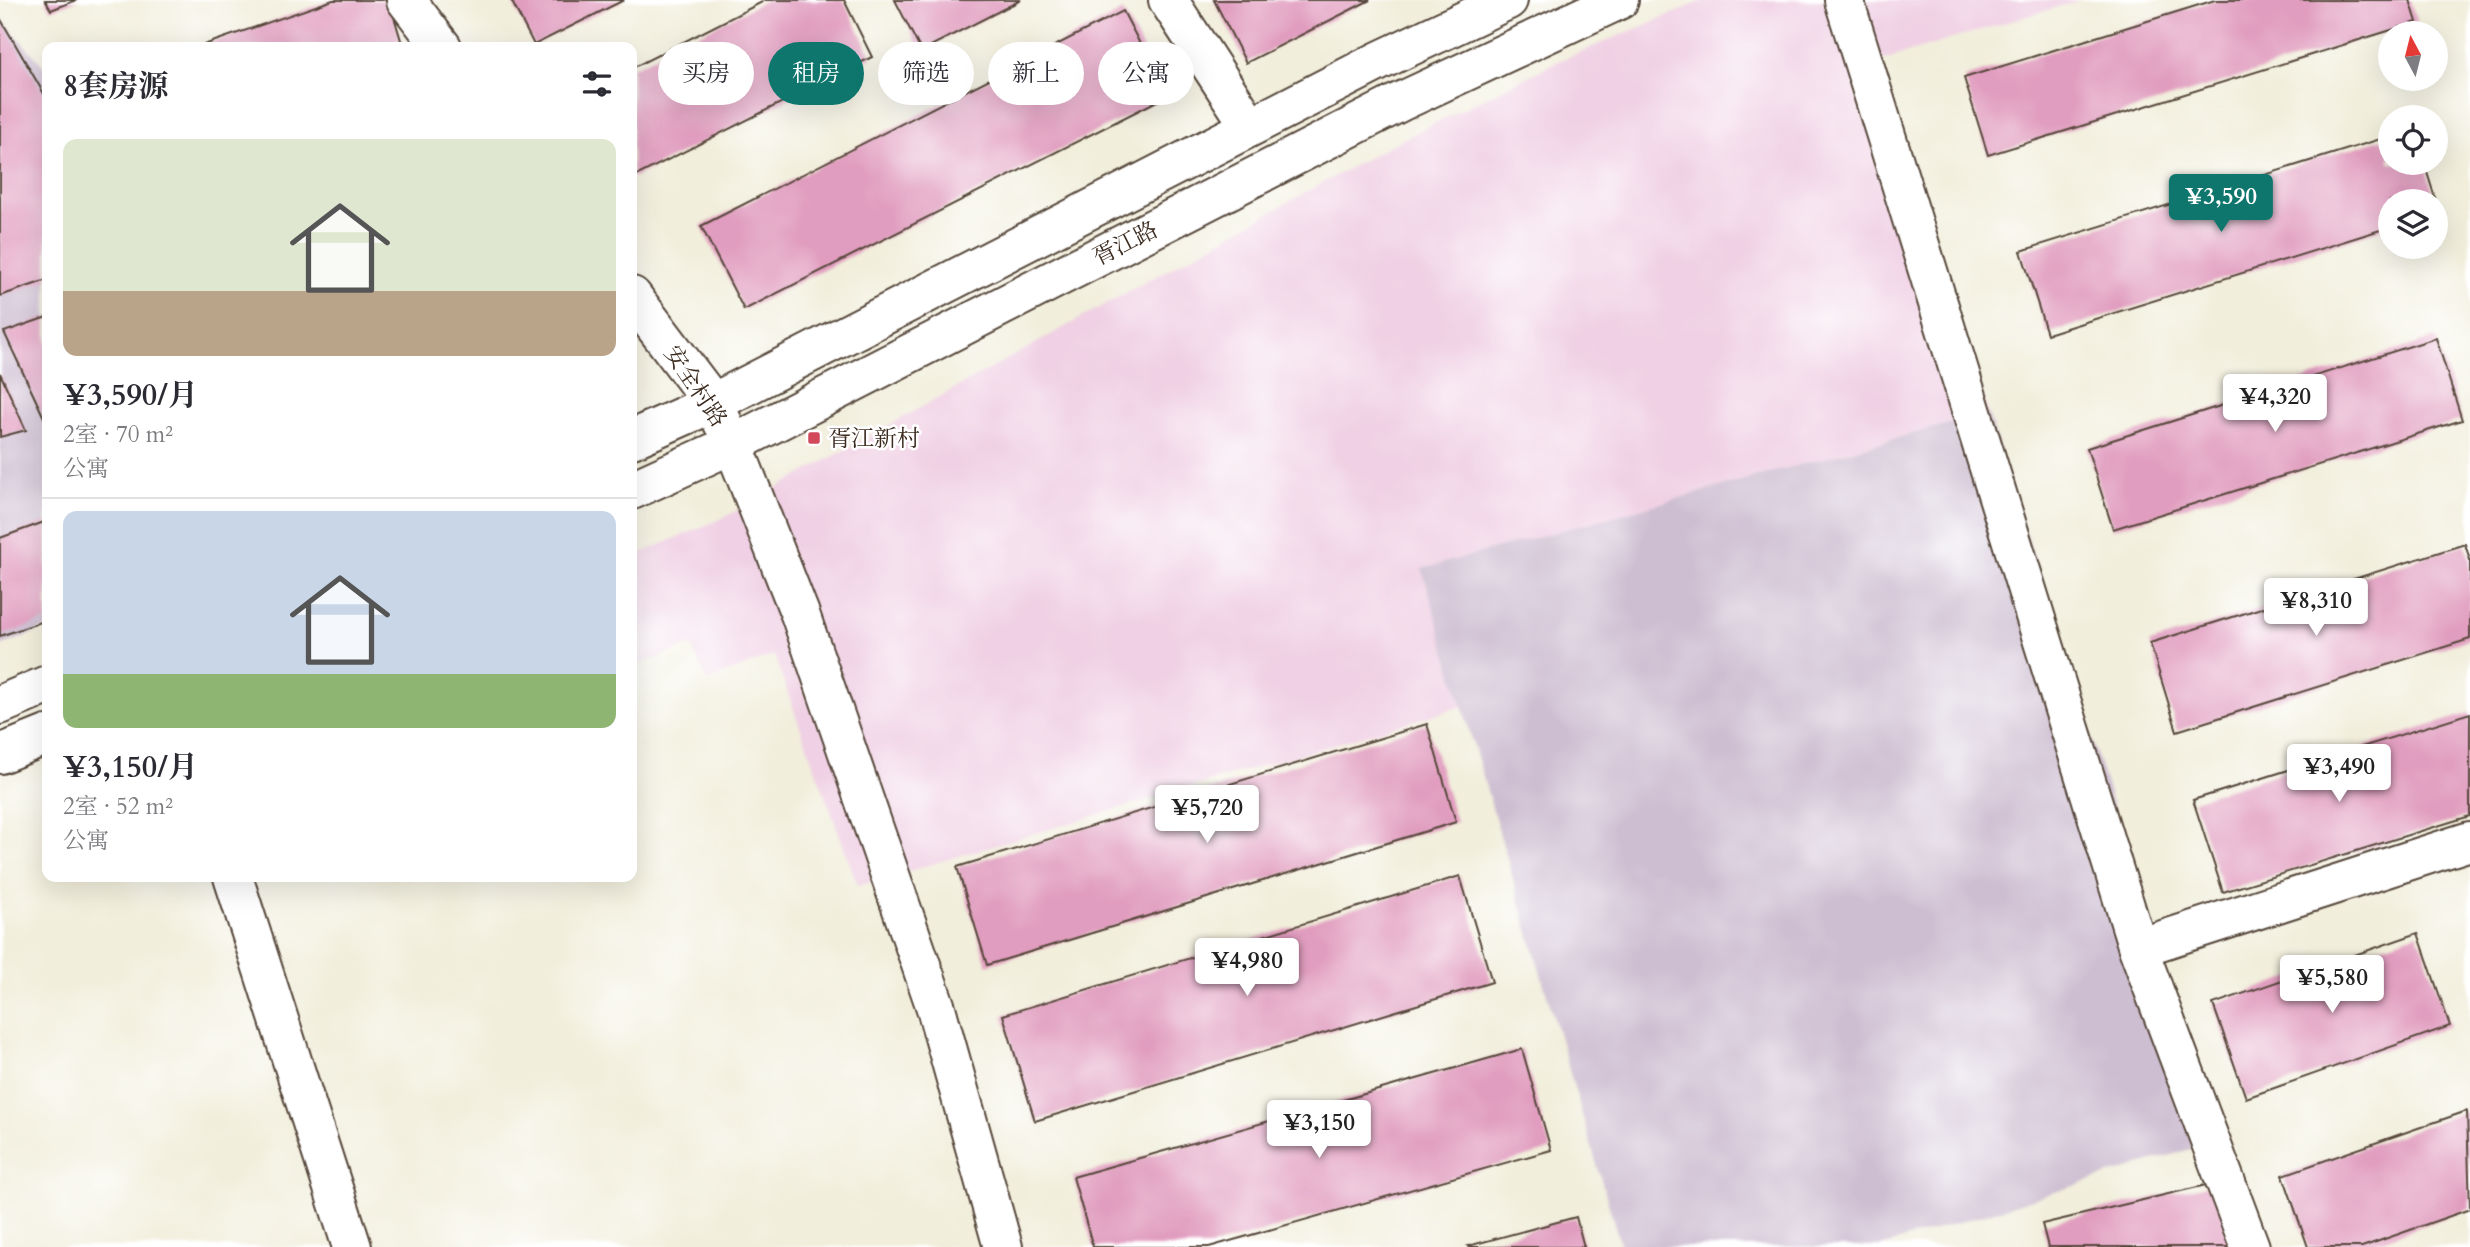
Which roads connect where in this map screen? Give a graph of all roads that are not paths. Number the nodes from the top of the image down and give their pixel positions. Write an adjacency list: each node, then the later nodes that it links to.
1 (406, 0): 6 (street)
2 (1168, 0): 7 (street)
3 (1508, 0): 7 (street, 胥江路)
4 (1619, 0): 11 (street, 胥江路)
5 (1844, 0): 19 (street)
6 (438, 42)
7 (1250, 126): 9 (street, 胥江路)
8 (637, 303): 9 (street, 安全村路)
9 (713, 403): 10 (street, 胥江路); 11 (street, 安全村路)
10 (637, 437)
11 (733, 444): 12 (street, 胥江路); 21 (street, 安全村路)
12 (637, 488)
13 (42, 687): 14 (street)
14 (0, 705)
15 (42, 737): 16 (street)
16 (0, 754)
17 (2470, 841): 19 (street)
18 (235, 882): 20 (street)
19 (2138, 948): 22 (street)
20 (352, 1247)
21 (1003, 1247)
22 (2250, 1247)

